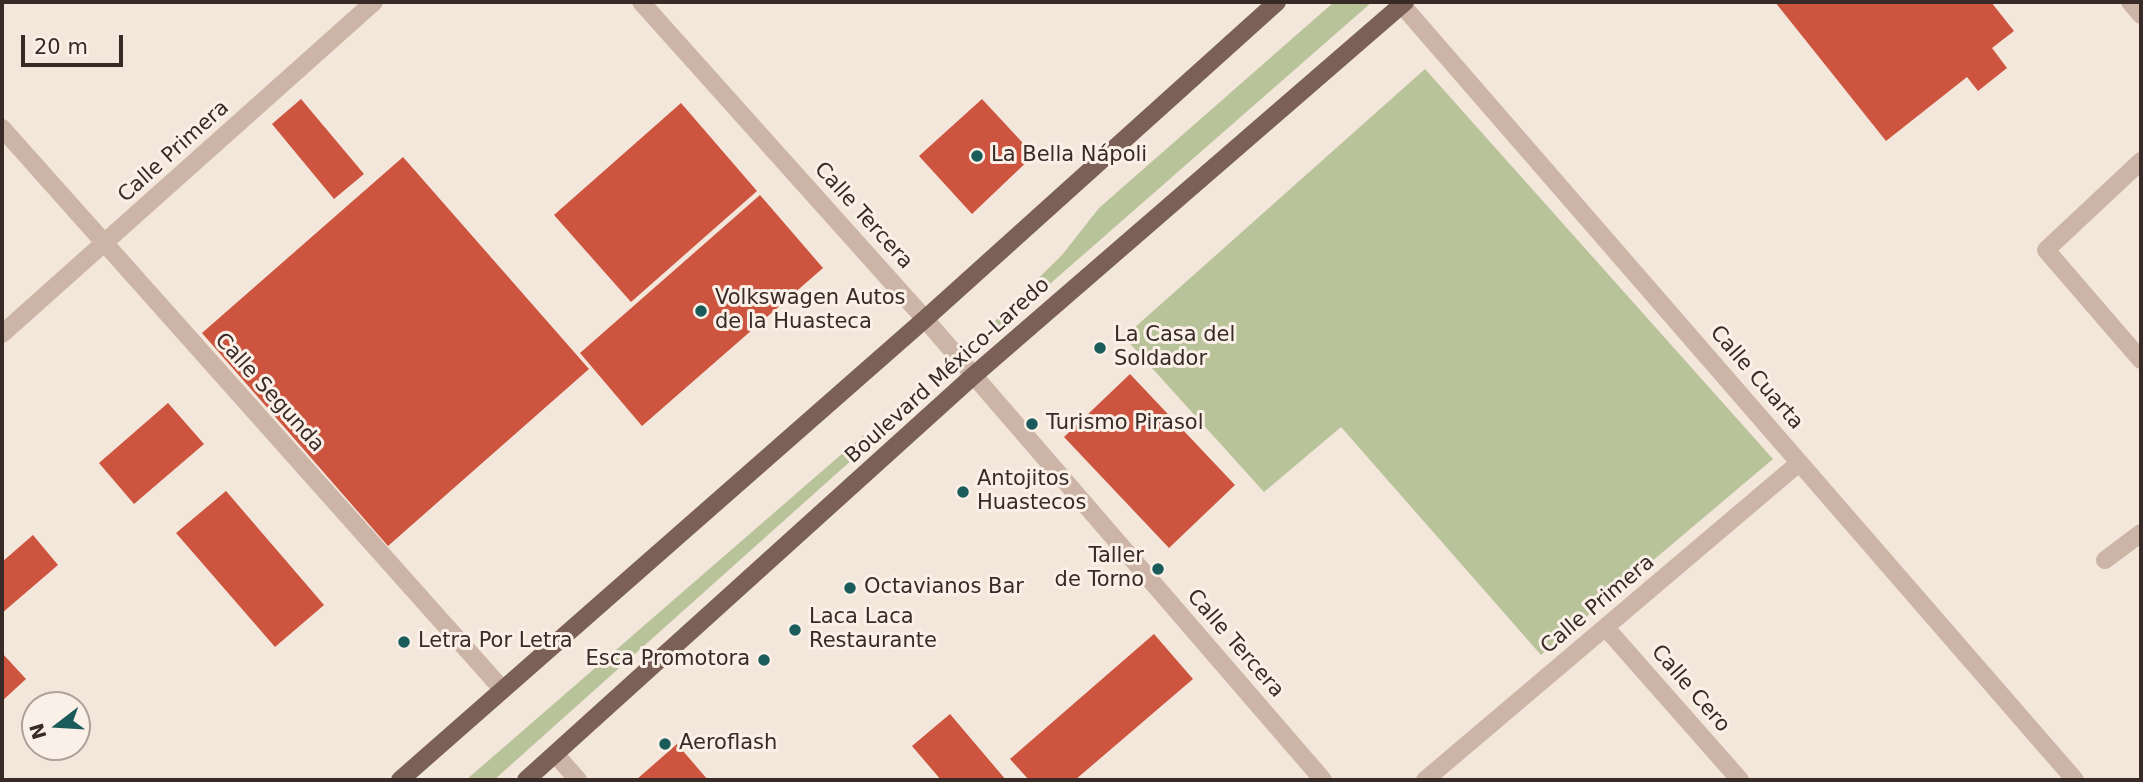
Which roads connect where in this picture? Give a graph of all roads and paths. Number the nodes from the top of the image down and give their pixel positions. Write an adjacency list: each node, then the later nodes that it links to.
1 (374, 2): 9 (street, Calle Primera)
2 (641, 2): 10 (street, Calle Tercera)
3 (1277, 2): 10 (main road)
4 (2130, 2): 6 (street)
5 (1403, 3): 13 (main road, Boulevard México-Laredo); 14 (street, Calle Cuarta)
6 (2141, 15)
7 (2, 128): 9 (street, Calle Segunda)
8 (2141, 161): 12 (street)
9 (106, 244): 11 (street, Calle Primera); 18 (street, Calle Segunda)
10 (925, 319): 13 (street, Calle Tercera); 18 (main road)
11 (2, 334)
12 (2141, 360)
13 (973, 376): 19 (main road, Boulevard México-Laredo); 23 (street, Calle Tercera)
14 (1799, 463): 17 (street, Calle Primera); 26 (street, Calle Cuarta)
15 (2141, 533): 16 (street)
16 (2105, 560)
17 (1606, 628): 24 (street, Calle Primera); 25 (street, Calle Cero)
18 (502, 689): 20 (main road)
19 (556, 755): 21 (main road, Boulevard México-Laredo); 22 (street)
20 (400, 780)
21 (526, 780)
22 (578, 780)
23 (1323, 780)
24 (1425, 780)
25 (1740, 780)
26 (2076, 780)

